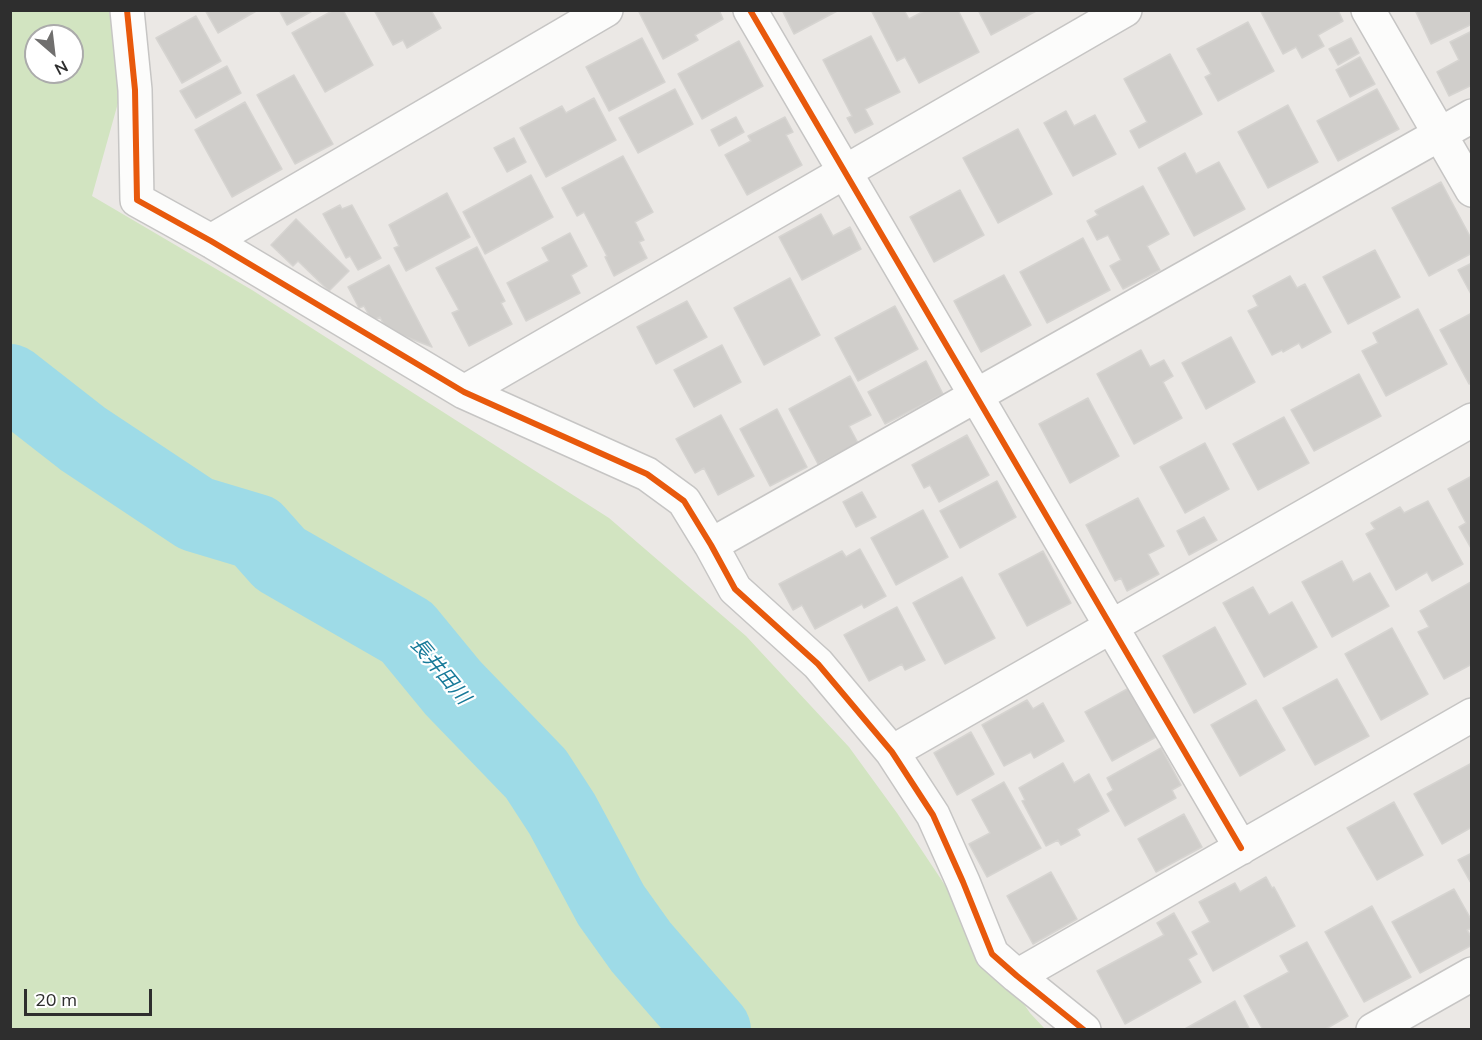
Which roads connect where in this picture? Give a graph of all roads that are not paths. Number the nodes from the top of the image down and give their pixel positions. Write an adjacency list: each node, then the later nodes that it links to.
1 (127, 10): 10 (street)
2 (606, 10): 10 (street)
3 (750, 10): 8 (street)
4 (1125, 10): 8 (street)
5 (1368, 10): 7 (street)
6 (1472, 116): 7 (street)
7 (1439, 134): 9 (street); 12 (street)
8 (845, 172): 11 (street); 12 (street)
9 (1472, 190)
10 (211, 241): 11 (street)
11 (464, 392): 14 (street)
12 (976, 396): 14 (street); 15 (street)
13 (1472, 420): 15 (street)
14 (711, 545): 17 (street)
15 (1111, 627): 17 (street); 18 (street)
16 (1472, 715): 18 (street)
17 (892, 752): 20 (street)
18 (1241, 848): 20 (street)
19 (1472, 974): 22 (street)
20 (1017, 975): 21 (street)
21 (1084, 1029)
22 (1373, 1029)

